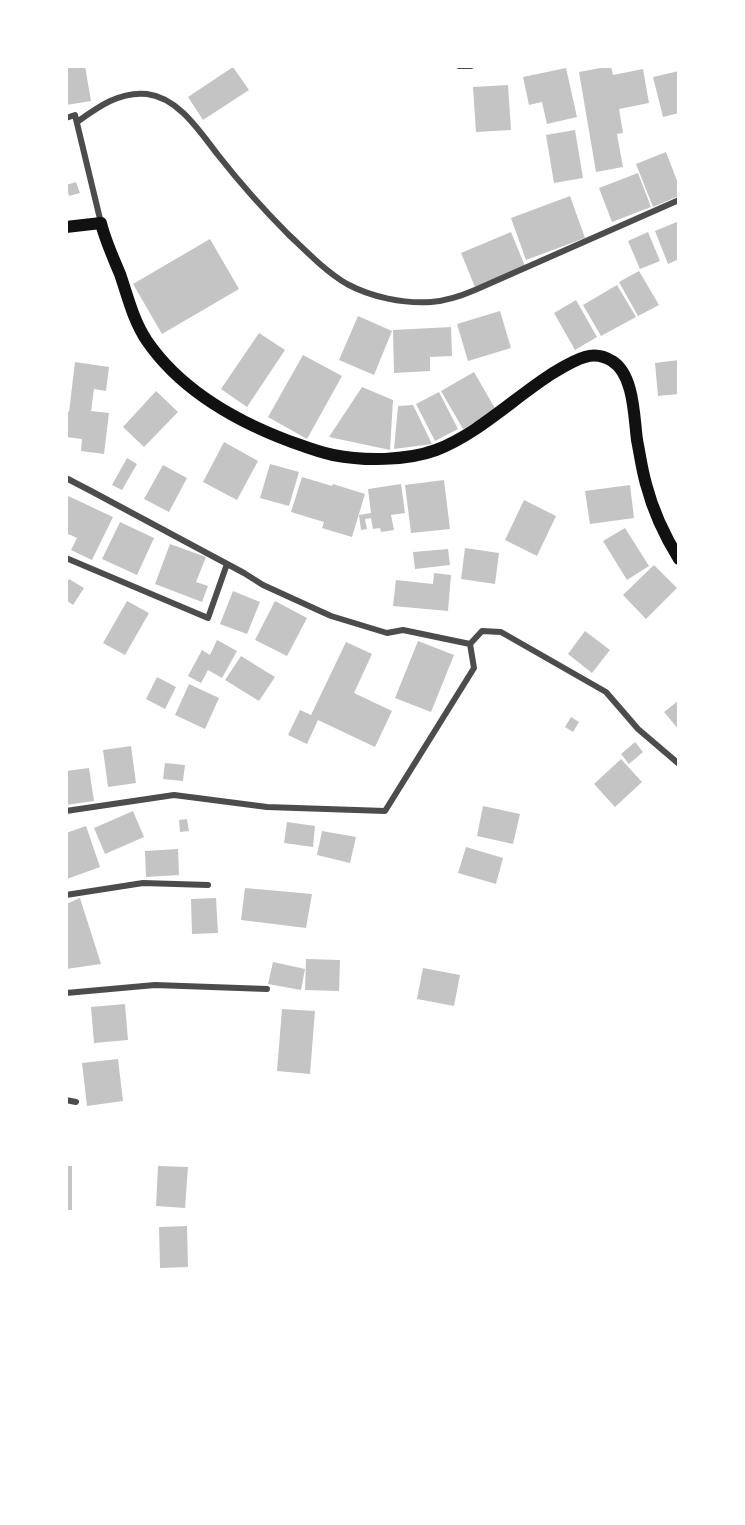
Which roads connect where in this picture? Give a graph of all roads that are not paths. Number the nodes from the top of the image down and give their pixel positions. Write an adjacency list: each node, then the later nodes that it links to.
1 (459, 66): 2 (street)
2 (471, 66)
3 (66, 118): 4 (street)
4 (77, 122): 5 (street); 6 (street)
5 (679, 200)
6 (100, 223): 7 (main road); 10 (main road)
7 (66, 227)
8 (66, 478): 11 (street)
9 (66, 558): 11 (street)
10 (679, 558)
11 (227, 564): 12 (street)
12 (470, 644): 13 (street); 14 (street)
13 (679, 764)
14 (66, 811)
15 (208, 885): 16 (street)
16 (66, 895)
17 (267, 989): 18 (street)
18 (66, 993)
19 (66, 1100): 20 (street)
20 (76, 1102)

